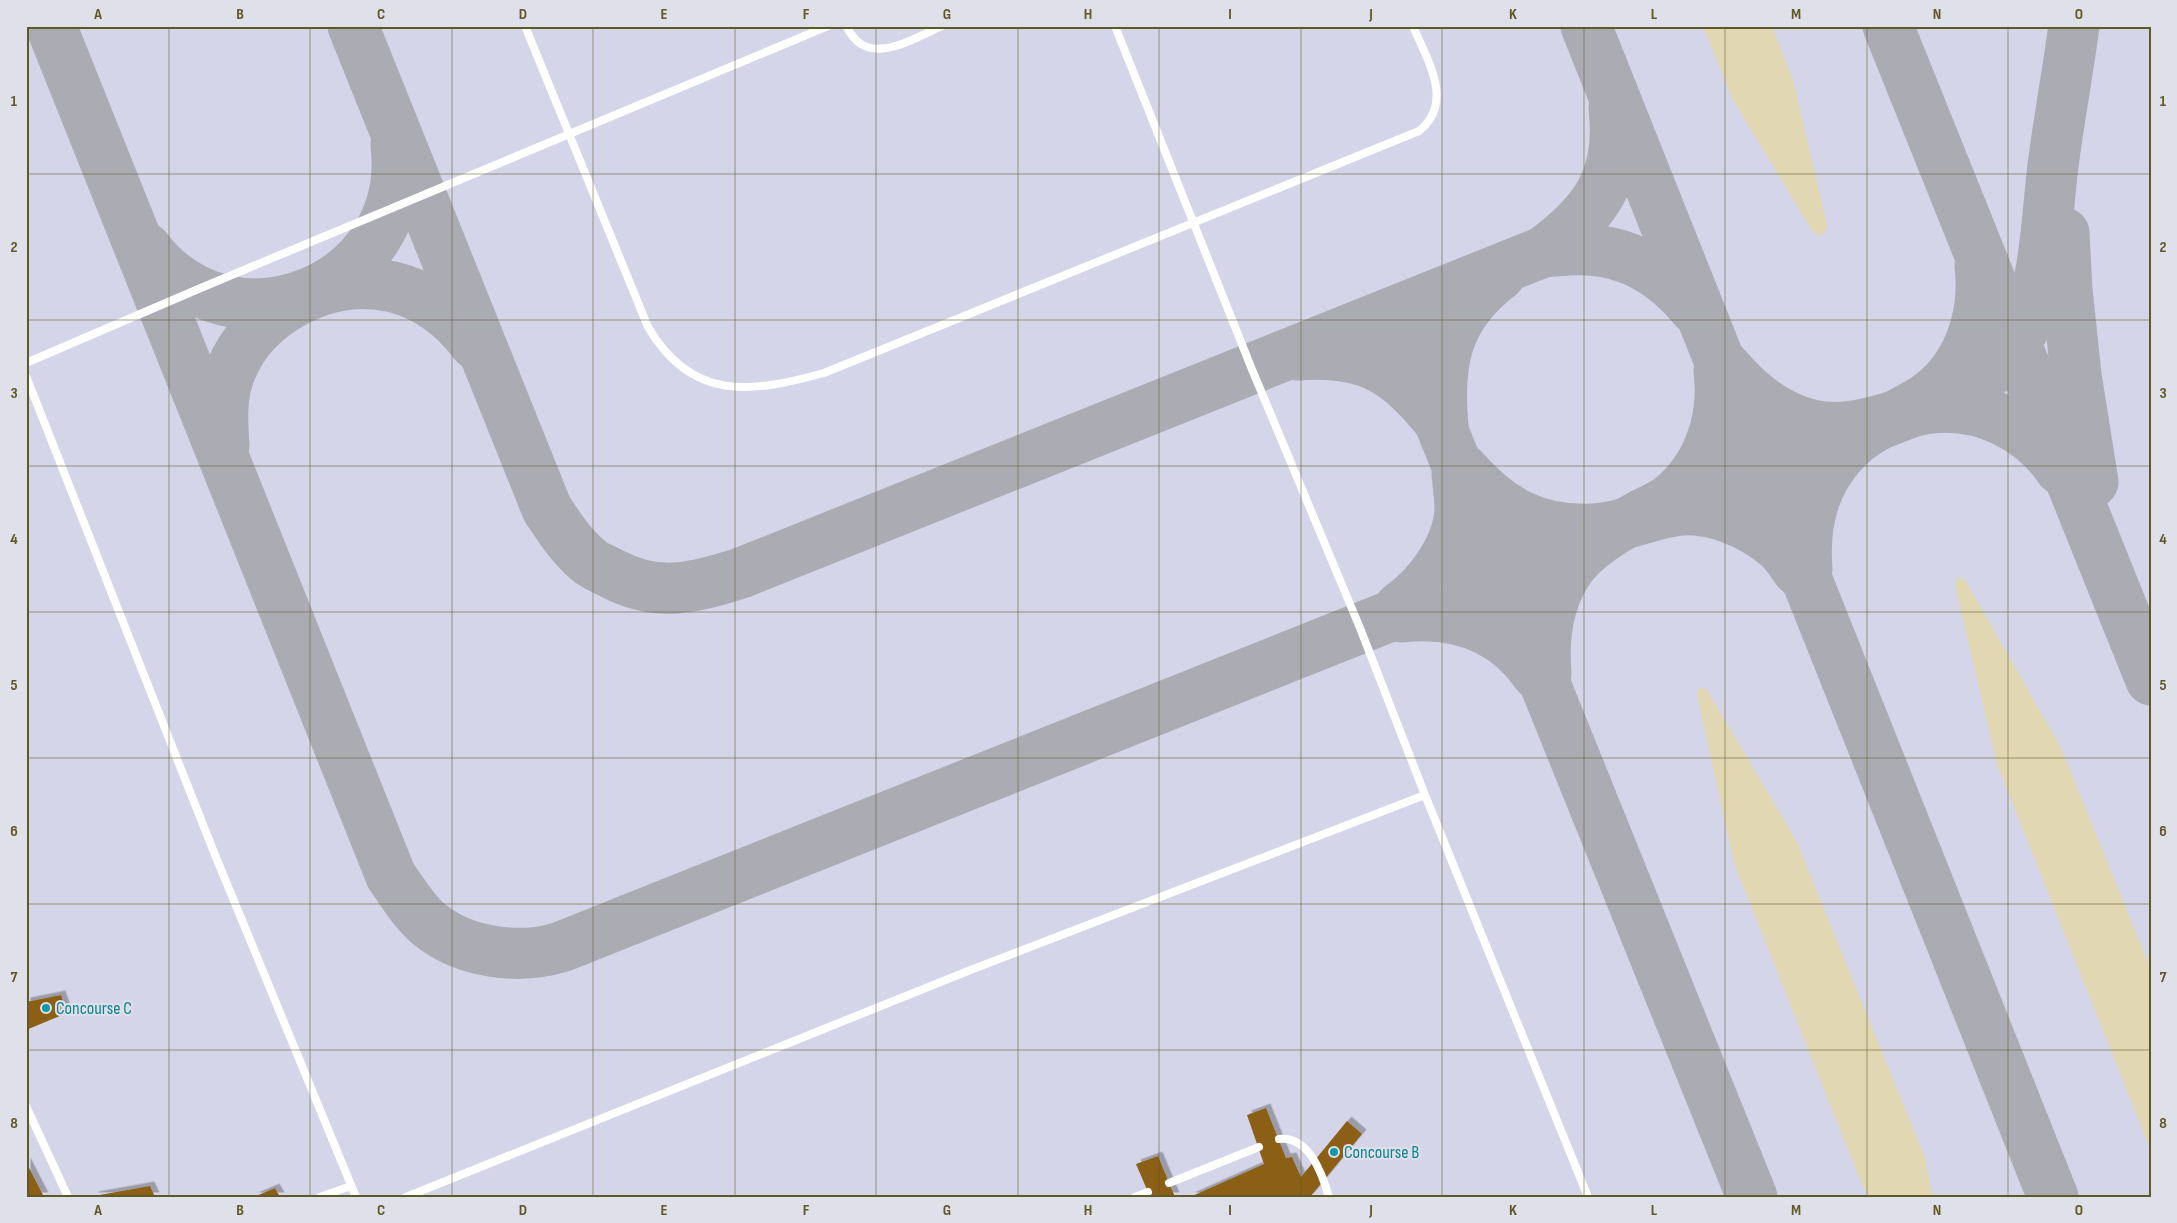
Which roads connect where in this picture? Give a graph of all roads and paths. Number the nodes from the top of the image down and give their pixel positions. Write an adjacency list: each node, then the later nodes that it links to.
1 (525, 26): 9 (lane)
2 (828, 26): 9 (lane)
3 (846, 26): 8 (lane)
4 (917, 26): 8 (lane)
5 (942, 26): 8 (lane)
6 (1116, 26): 10 (lane)
7 (1413, 26): 10 (lane)
8 (920, 35)
9 (570, 134): 10 (lane); 11 (lane)
10 (1193, 222): 13 (lane)
11 (26, 364)
12 (26, 376): 18 (lane)
13 (1424, 795): 23 (lane); 26 (lane)
14 (26, 1106): 20 (lane)
15 (1279, 1138): 25 (lane)
16 (1259, 1147): 17 (lane)
17 (1169, 1183)
18 (351, 1186): 21 (lane); 22 (lane)
19 (1148, 1192): 24 (lane)
20 (68, 1197)
21 (320, 1197)
22 (356, 1197)
23 (406, 1197)
24 (1135, 1197)
25 (1329, 1197)
26 (1588, 1197)

